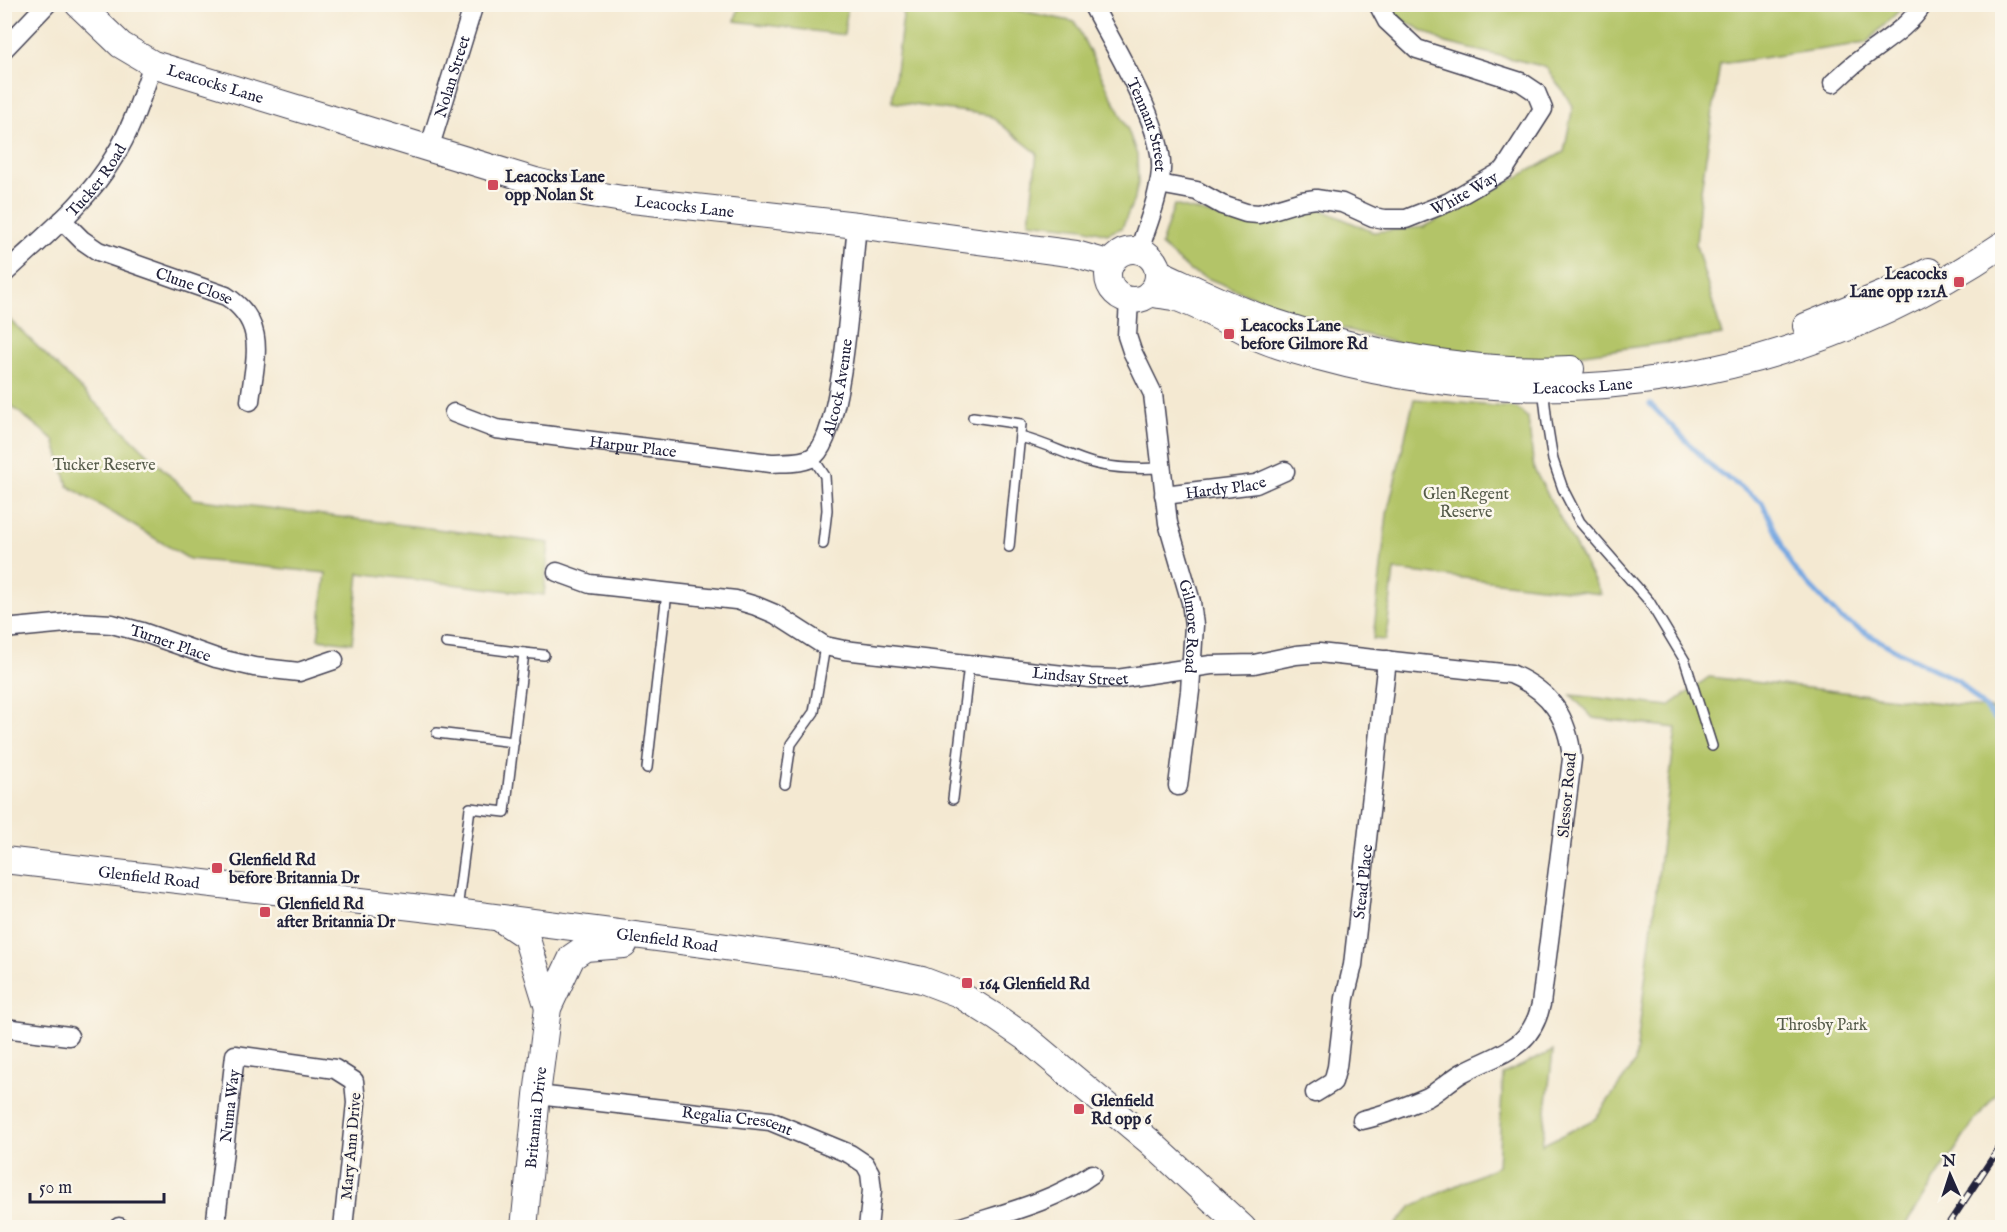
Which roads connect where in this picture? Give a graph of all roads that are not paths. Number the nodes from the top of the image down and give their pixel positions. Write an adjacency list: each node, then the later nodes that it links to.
1 (47, 4): 7 (street)
2 (78, 4): 8 (street, Leacocks Lane)
3 (474, 4): 10 (street, Nolan Street)
4 (1092, 4): 11 (street, Tennant Street)
5 (1377, 4): 11 (street, White Way)
6 (1923, 4): 9 (street)
7 (4, 49)
8 (153, 64): 10 (street, Leacocks Lane); 12 (street, Tucker Road)
9 (1833, 83)
10 (429, 149): 13 (street, Leacocks Lane)
11 (1159, 184): 16 (street, Tennant Street)
12 (62, 220): 18 (street, Tucker Road); 21 (street, Clune Close)
13 (857, 225): 17 (street, Leacocks Lane); 25 (street, Alcock Avenue)
14 (2002, 226): 20 (street, Leacocks Lane)
15 (2002, 245): 20 (street, Leacocks Lane)
16 (1139, 251): 17 (street); 19 (street)
17 (1111, 264): 19 (street)
18 (4, 274)
19 (1146, 288): 20 (street, Leacocks Lane); 26 (street, Gilmore Road)
20 (1542, 380): 44 (lane)
21 (250, 401)
22 (454, 413): 25 (street, Harpur Place)
23 (973, 417): 24 (lane)
24 (1020, 437): 26 (lane); 30 (lane)
25 (813, 458): 29 (lane, Alcock Avenue)
26 (1160, 468): 28 (street, Gilmore Road)
27 (1285, 471): 28 (street, Hardy Place)
28 (1164, 495): 41 (street, Gilmore Road)
29 (823, 544)
30 (1009, 547)
31 (557, 572): 32 (street, Lindsay Street)
32 (667, 592): 35 (street, Lindsay Street); 45 (lane)
33 (4, 628): 38 (street, Turner Place)
34 (447, 643): 36 (lane)
35 (825, 646): 40 (street, Lindsay Street); 46 (lane)
36 (524, 653): 37 (lane); 43 (lane)
37 (544, 655)
38 (334, 660)
39 (1387, 660): 41 (street, Slessor Road); 57 (street, Stead Place); 59 (street, Slessor Road)
40 (969, 665): 41 (street, Lindsay Street); 48 (lane)
41 (1192, 668): 47 (street, Gilmore Road)
42 (437, 733): 43 (lane)
43 (514, 742): 50 (lane)
44 (1712, 746)
45 (647, 768)
46 (785, 784)
47 (1178, 786)
48 (953, 800)
49 (4, 860): 50 (street, Glenfield Road)
50 (456, 912): 51 (street, Glenfield Road)
51 (499, 918): 52 (street, Glenfield Road); 53 (street, Britannia Drive)
52 (704, 944): 53 (street, Britannia Drive); 66 (street, Glenfield Road)
53 (548, 1008): 58 (street, Britannia Drive)
54 (4, 1028): 55 (street)
55 (69, 1036)
56 (235, 1055): 61 (street, Numa Way); 62 (street, Mary Ann Drive)
57 (1315, 1093)
58 (537, 1095): 63 (street, Britannia Drive); 64 (street, Regalia Crescent)
59 (1362, 1120)
60 (1092, 1174): 65 (street)
61 (215, 1227)
62 (343, 1227)
63 (524, 1227)
64 (868, 1227)
65 (958, 1227)
66 (1243, 1227)

